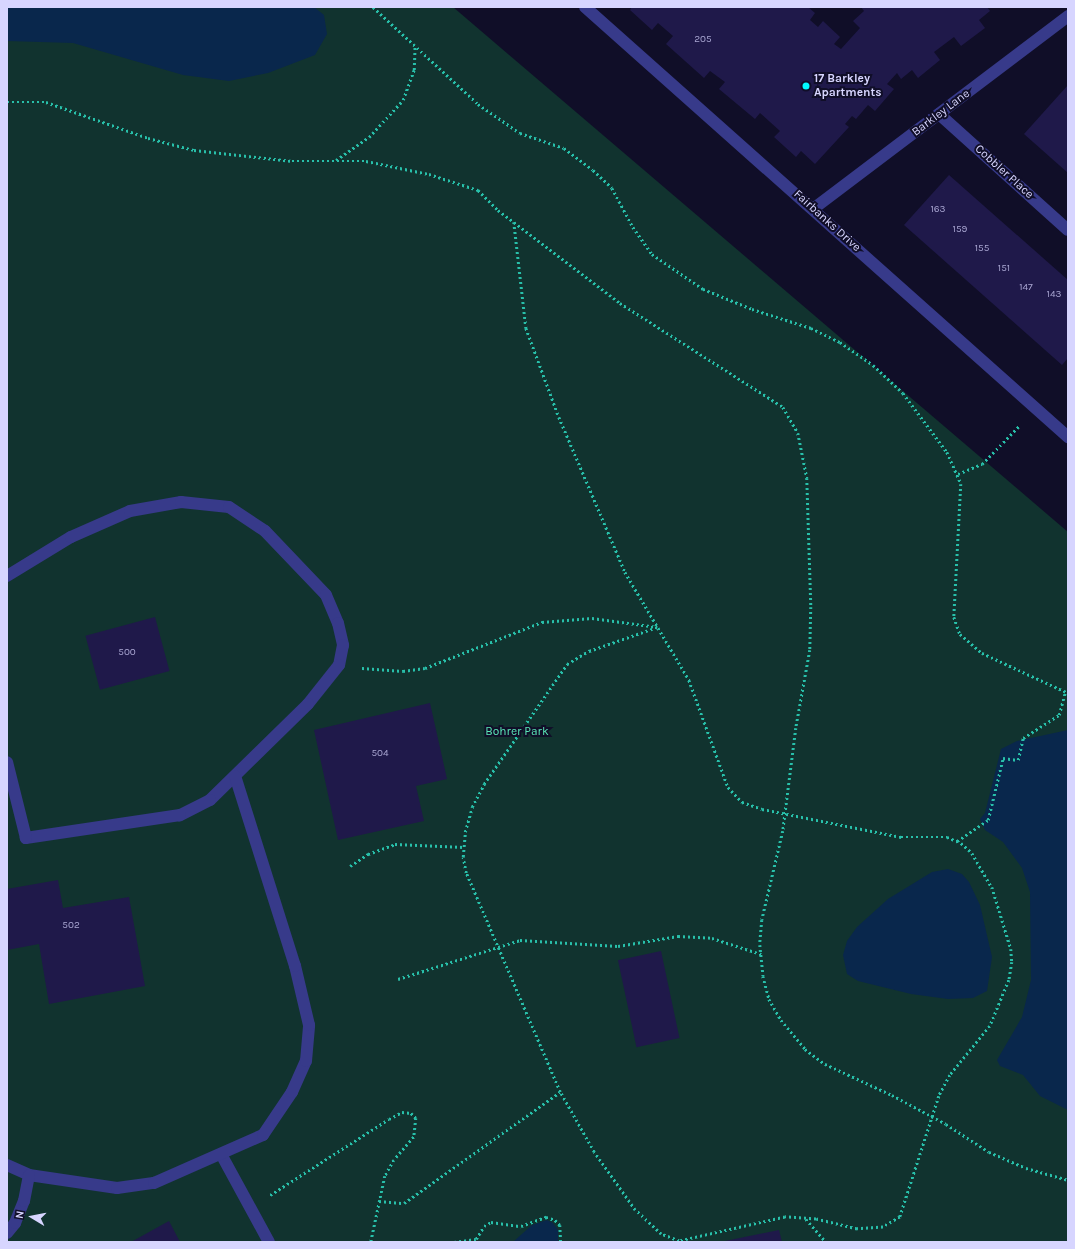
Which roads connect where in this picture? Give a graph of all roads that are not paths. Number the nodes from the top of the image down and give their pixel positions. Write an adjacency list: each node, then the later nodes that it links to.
1 (585, 7): 4 (street, Fairbanks Drive)
2 (1068, 16): 3 (street, Barkley Lane)
3 (939, 114): 4 (street, Barkley Lane); 5 (street, Cobbler Place)
4 (813, 209): 6 (street, Fairbanks Drive)
5 (1068, 230)
6 (1068, 436)
7 (7, 576): 9 (street)
8 (7, 762): 9 (street)
9 (235, 776): 10 (street)
10 (221, 1154): 12 (street); 14 (street)
11 (7, 1165): 12 (street)
12 (29, 1176): 13 (street)
13 (7, 1232)
14 (269, 1242)

